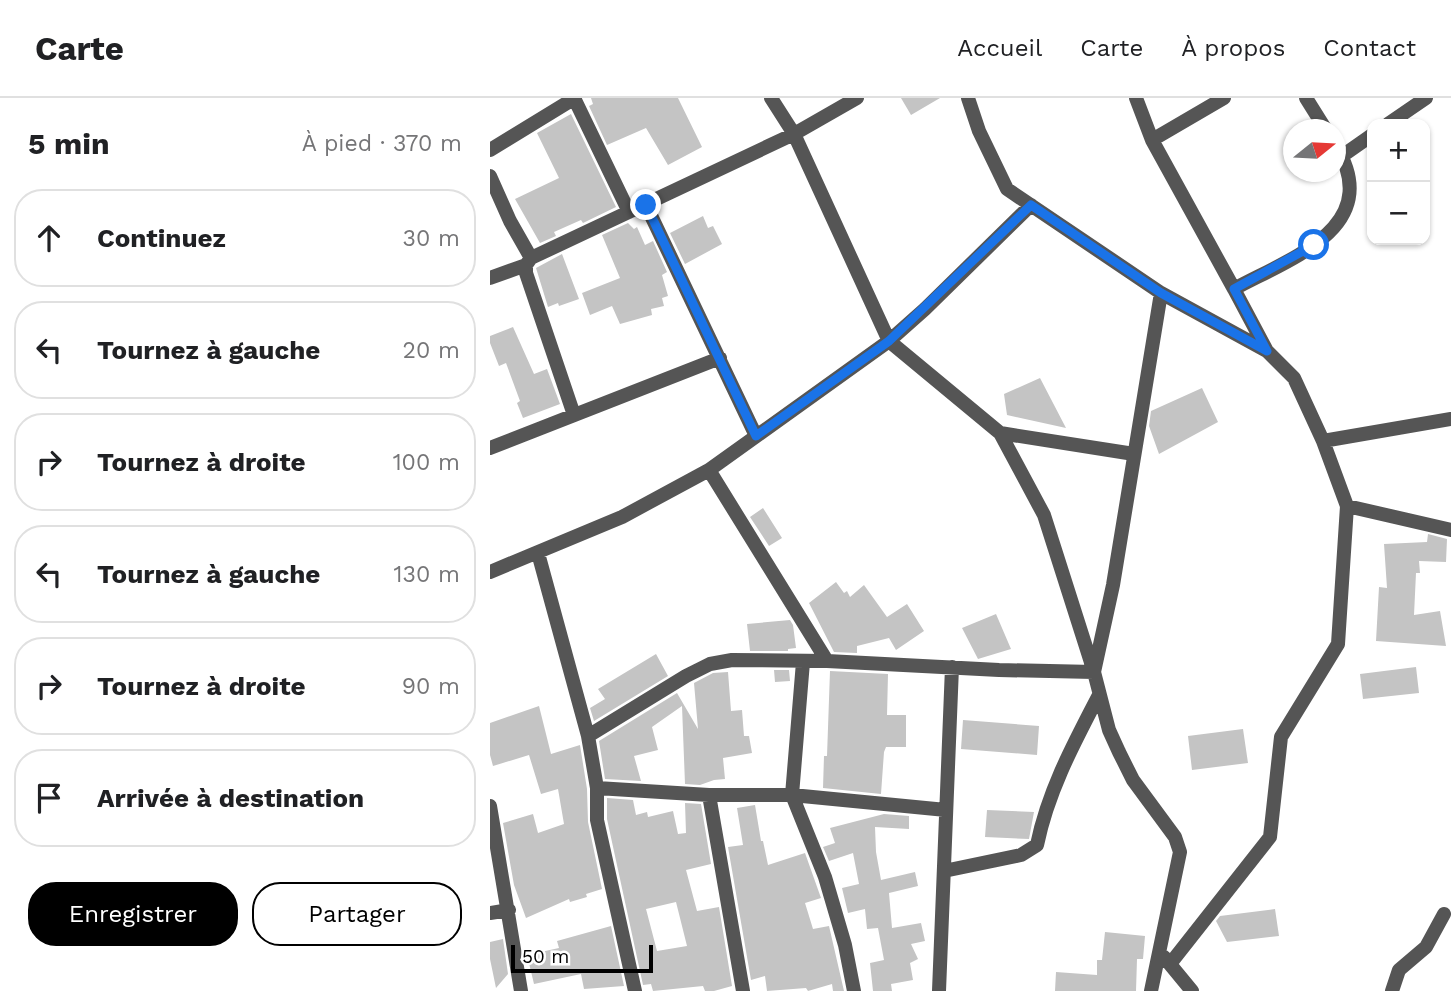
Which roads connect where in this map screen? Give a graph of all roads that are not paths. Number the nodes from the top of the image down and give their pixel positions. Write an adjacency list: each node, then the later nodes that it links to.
1 (575, 98): 15 (street); 20 (street)
2 (771, 98): 11 (street)
3 (857, 98): 11 (street)
4 (968, 98): 19 (street)
5 (1136, 98): 13 (street)
6 (1224, 98): 13 (street)
7 (1306, 98): 9 (street)
8 (1426, 98): 10 (street)
9 (1318, 119)
10 (1395, 119)
11 (794, 134): 18 (street); 25 (street)
12 (1367, 137): 14 (street)
13 (1152, 140): 23 (street)
14 (1346, 148)
15 (490, 150)
16 (1346, 168): 23 (street)
17 (490, 176): 21 (street)
18 (646, 205): 20 (street); 27 (street)
19 (1031, 205): 24 (street); 25 (street)
20 (629, 212): 21 (street)
21 (529, 261): 22 (street); 28 (street)
22 (490, 278)
23 (1234, 289): 26 (street)
24 (1161, 293): 26 (street); 34 (street)
25 (889, 341): 30 (street); 31 (street)
26 (1267, 351): 32 (street)
27 (720, 358): 28 (street); 31 (street)
28 (574, 415): 33 (street)
29 (1451, 419): 32 (street)
30 (1000, 433): 34 (street); 43 (street)
31 (756, 436): 35 (street)
32 (1323, 441): 36 (street)
33 (490, 448)
34 (1134, 454): 43 (street)
35 (709, 470): 38 (street); 40 (street)
36 (1347, 506): 37 (street); 56 (street)
37 (1451, 530)
38 (538, 552): 39 (street); 45 (street)
39 (490, 572)
40 (827, 661): 41 (street); 42 (street)
41 (803, 662): 45 (street); 47 (street)
42 (952, 667): 43 (street); 50 (street)
43 (1094, 672): 44 (street)
44 (1100, 695): 51 (street); 55 (street)
45 (588, 736): 46 (street)
46 (597, 788): 48 (street); 58 (street)
47 (792, 795): 48 (street); 50 (street); 60 (street)
48 (709, 796): 59 (street)
49 (490, 806): 52 (street)
50 (946, 810): 51 (street)
51 (944, 871): 61 (street)
52 (509, 910): 53 (street); 57 (street)
53 (490, 913)
54 (1444, 914): 64 (street)
55 (1159, 950): 56 (street); 62 (street)
56 (1170, 964): 63 (street)
57 (521, 991)
58 (635, 991)
59 (743, 991)
60 (854, 991)
61 (939, 991)
62 (1151, 991)
63 (1192, 991)
64 (1392, 991)

